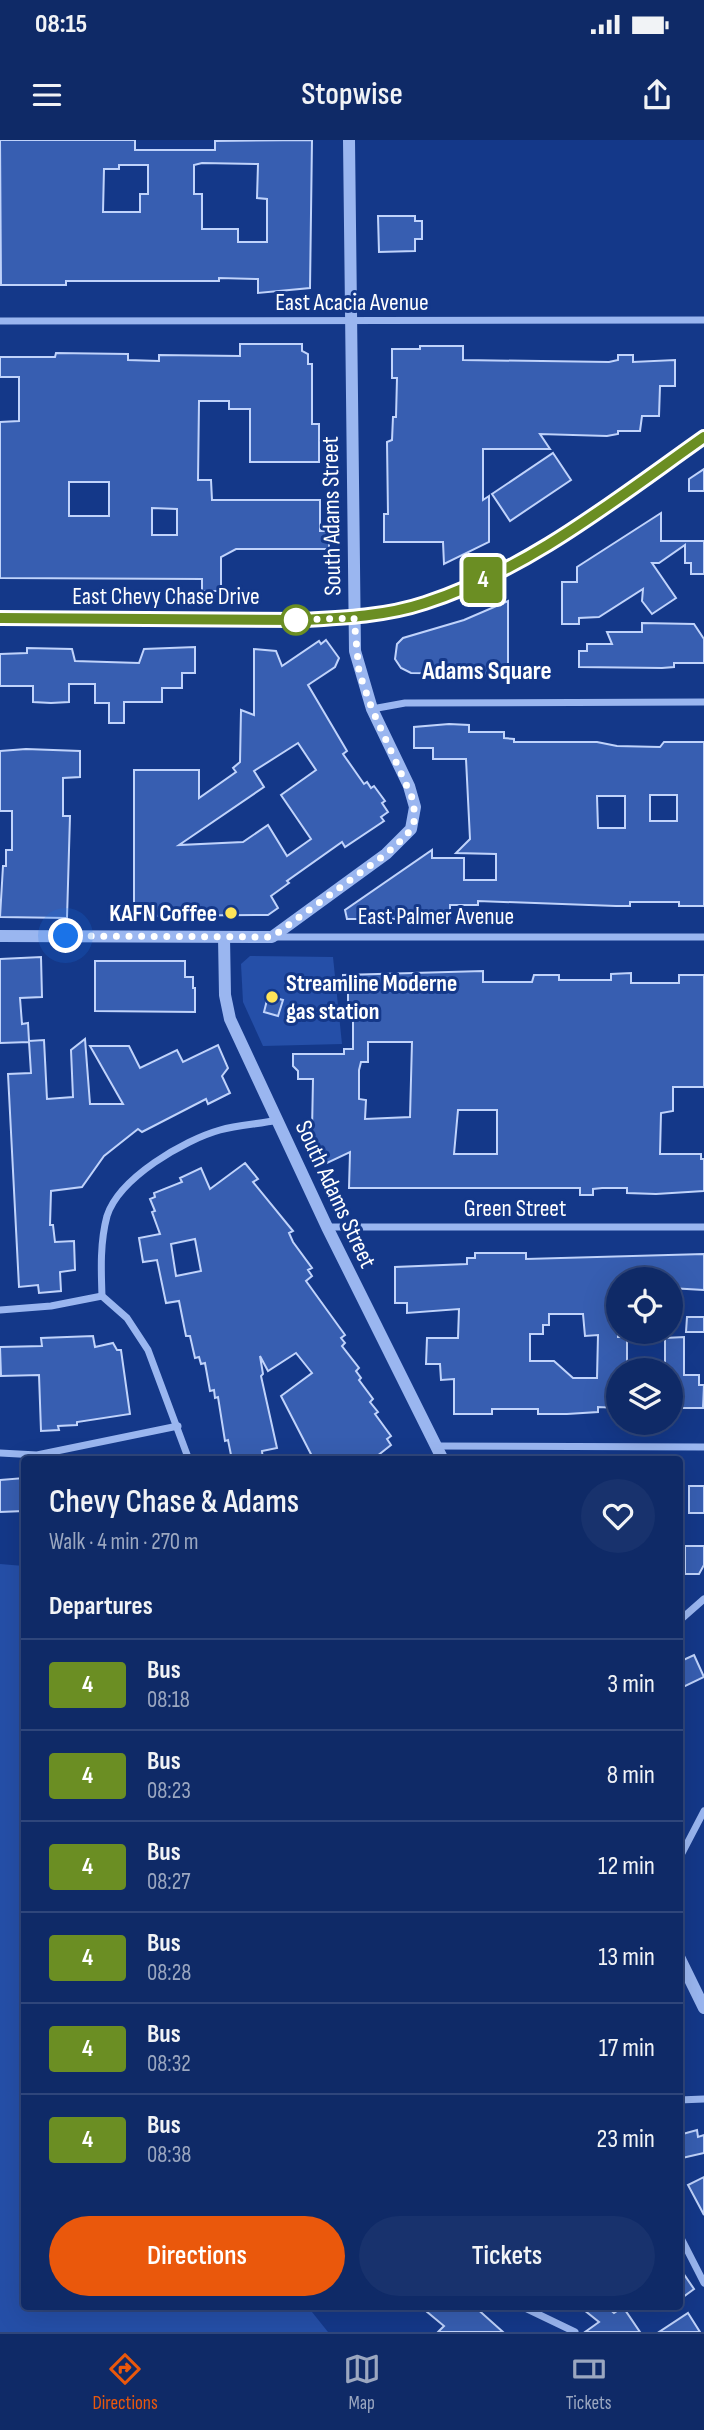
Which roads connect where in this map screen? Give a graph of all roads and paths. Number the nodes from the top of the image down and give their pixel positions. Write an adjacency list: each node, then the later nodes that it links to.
1 (349, 140): 4 (street, South Adams Street)
2 (704, 320): 4 (street, East Acacia Avenue)
3 (0, 321): 4 (street, East Acacia Avenue)
4 (349, 321): 7 (street, South Adams Street)
5 (704, 438): 7 (main road, East Chevy Chase Drive)
6 (0, 618): 7 (main road, East Chevy Chase Drive)
7 (354, 618): 9 (street, South Adams Street)
8 (704, 702): 9 (street)
9 (372, 709): 12 (street, South Adams Street)
10 (0, 936): 11 (street, East Palmer Avenue)
11 (224, 937): 12 (street, East Palmer Avenue); 14 (street, South Adams Street)
12 (272, 937): 13 (street, East Palmer Avenue)
13 (704, 937)
14 (278, 1120): 15 (street, South Adams Street); 17 (street)
15 (327, 1227): 16 (street, Green Street); 20 (street, South Adams Street)
16 (704, 1227)
17 (102, 1296): 18 (street); 19 (street)
18 (0, 1310)
19 (178, 1426): 22 (street); 23 (street)
20 (437, 1446): 21 (street); 24 (street, South Adams Street)
21 (704, 1447)
22 (0, 1453)
23 (188, 1456)
24 (441, 1456)
25 (704, 1600): 26 (street)
26 (683, 1618)
27 (704, 1811): 28 (street)
28 (683, 1850)
29 (683, 1965): 30 (street)
30 (704, 2008)
31 (704, 2099): 32 (street)
32 (683, 2100)
33 (683, 2242): 34 (street)
34 (704, 2283)
35 (529, 2310): 36 (street)
36 (575, 2332)

